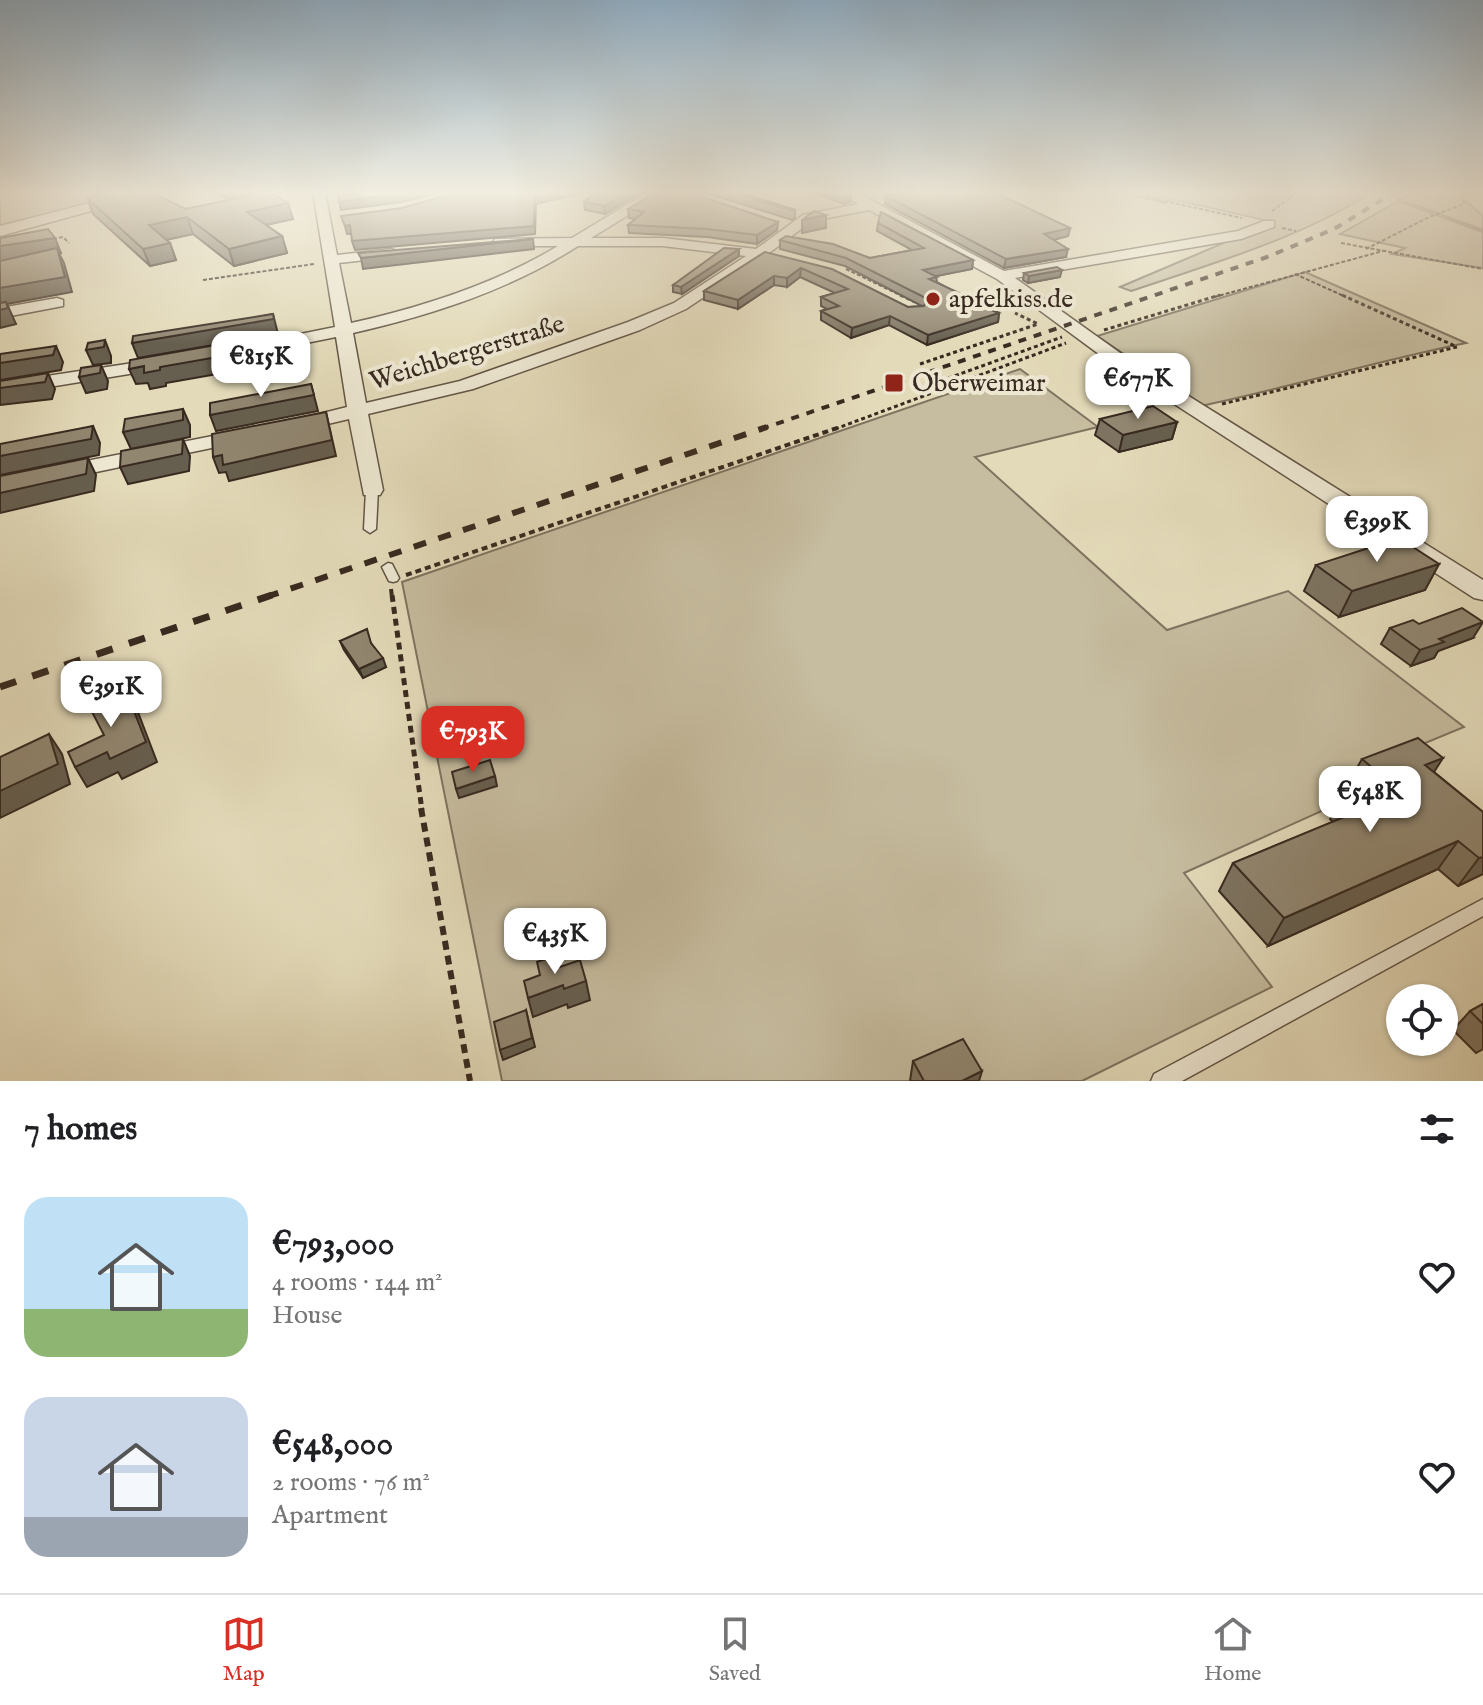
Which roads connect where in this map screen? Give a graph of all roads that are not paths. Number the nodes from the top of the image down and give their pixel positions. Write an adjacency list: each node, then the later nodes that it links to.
1 (326, 242): 12 (street)
2 (502, 242): 8 (street)
3 (575, 242): 18 (street)
4 (667, 242): 10 (street)
5 (769, 242): 10 (street, Weichbergerstraße)
6 (944, 242): 13 (street)
7 (1198, 242): 13 (street)
8 (484, 243)
9 (408, 251): 12 (street)
10 (759, 253): 11 (street); 22 (street, Weichbergerstraße)
11 (782, 258)
12 (322, 262): 18 (street)
13 (1002, 276): 14 (street)
14 (1030, 296): 16 (lane); 28 (street)
15 (57, 303): 17 (street)
16 (979, 311)
17 (0, 313)
18 (344, 328): 19 (street); 22 (street)
19 (233, 352)
20 (176, 362): 21 (street)
21 (0, 389)
22 (358, 412): 23 (street, Weichbergerstraße); 26 (street)
23 (285, 427)
24 (256, 433): 25 (street)
25 (0, 485)
26 (372, 490): 27 (lane)
27 (370, 529)
28 (1483, 592)
29 (1483, 907): 30 (lane)
30 (1161, 1081)

